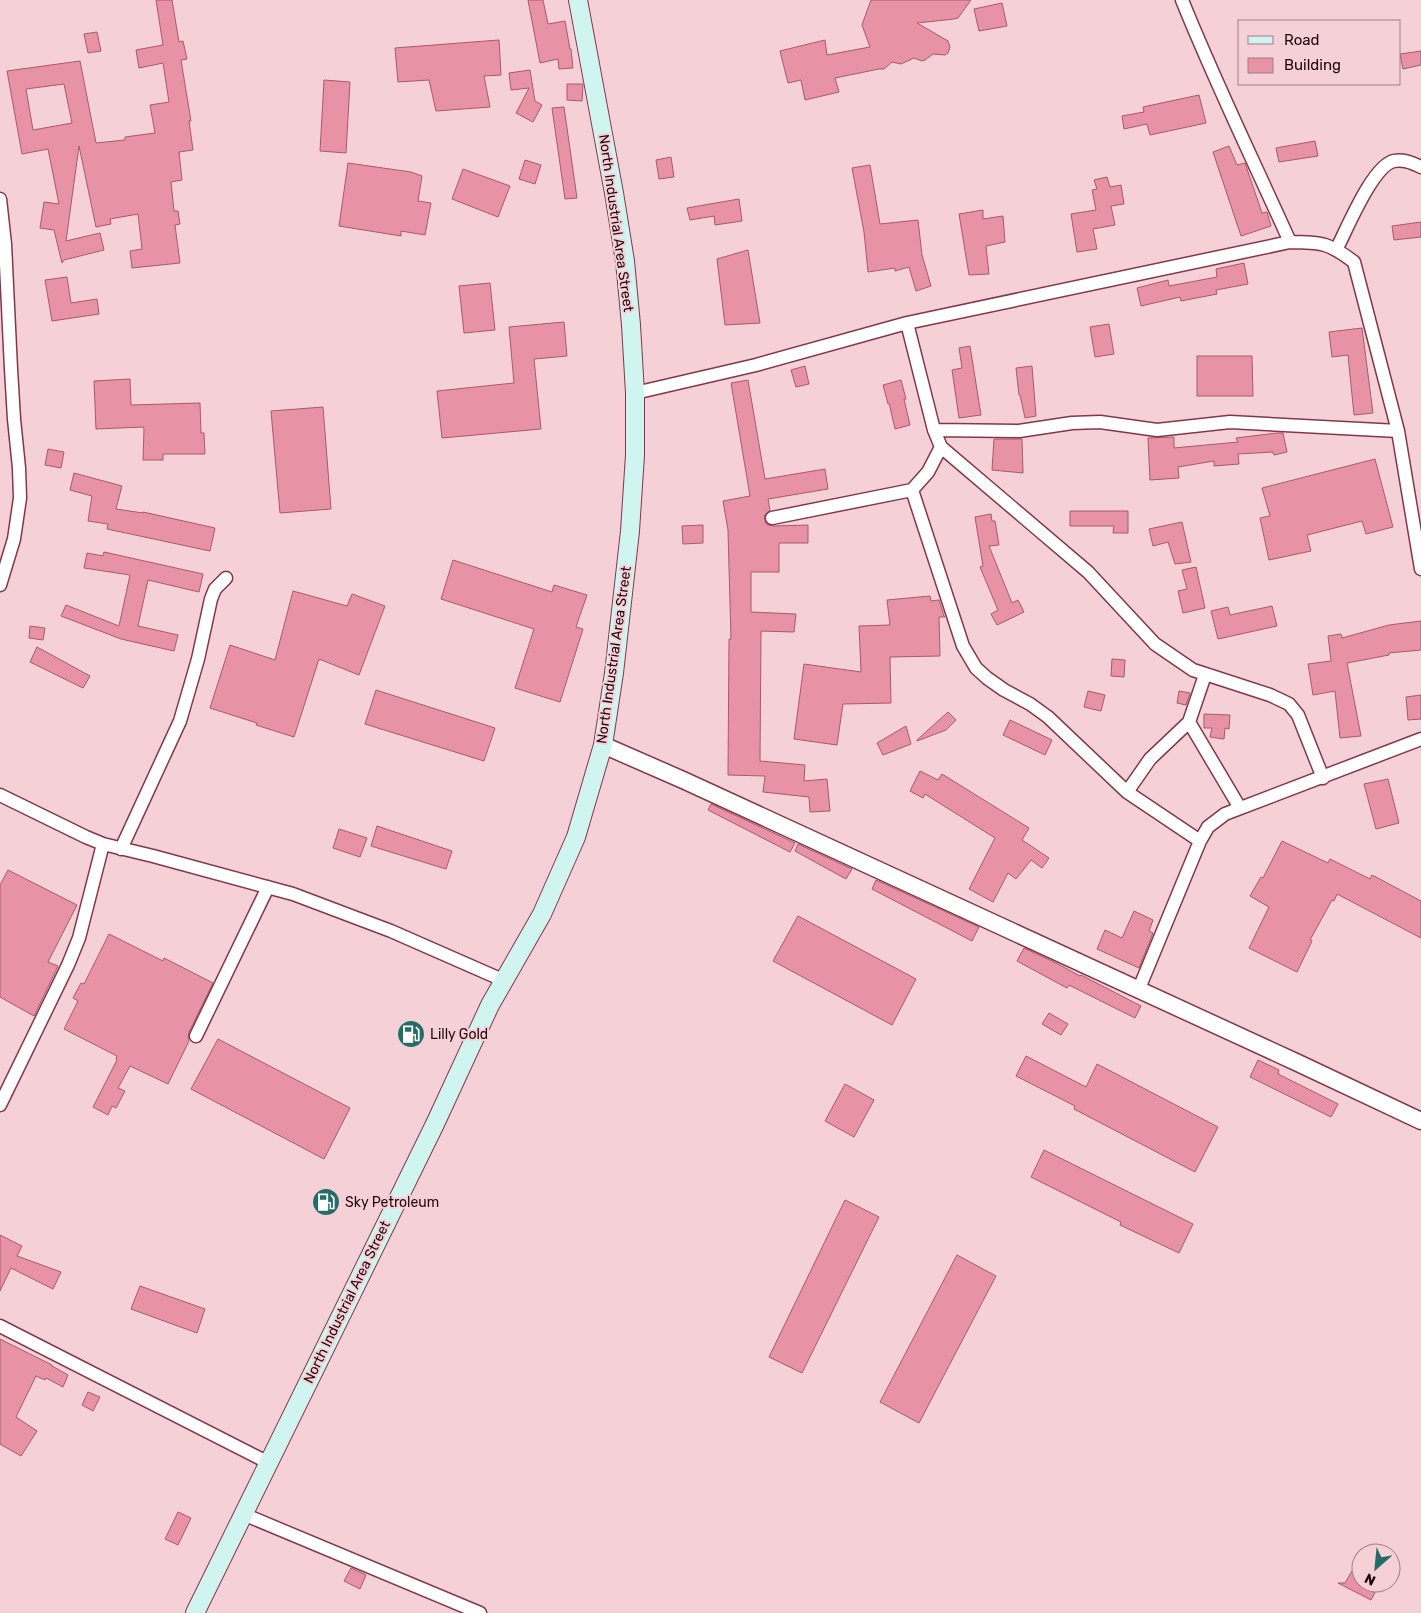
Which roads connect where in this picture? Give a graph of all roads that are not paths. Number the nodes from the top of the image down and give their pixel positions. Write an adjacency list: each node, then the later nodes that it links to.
1 (578, 0): 9 (main road, North Industrial Area Street)
2 (1182, 0): 5 (street)
3 (1421, 167): 6 (street)
4 (0, 199): 8 (street)
5 (1290, 242): 6 (street); 7 (street)
6 (1337, 248): 11 (street)
7 (907, 323): 9 (street); 10 (street)
8 (4, 331): 17 (street)
9 (635, 393): 21 (main road, North Industrial Area Street)
10 (934, 430): 11 (street); 12 (street)
11 (1398, 431): 15 (street)
12 (941, 447): 13 (street); 18 (street)
13 (912, 490): 14 (street); 23 (street)
14 (772, 518)
15 (1421, 569)
16 (226, 578): 28 (street)
17 (0, 585)
18 (1205, 675): 19 (street); 22 (street)
19 (1189, 722): 23 (street); 25 (street)
20 (1421, 739): 22 (street)
21 (603, 746): 30 (main road, North Industrial Area Street); 31 (street)
22 (1323, 778): 25 (street)
23 (1127, 792): 26 (street)
24 (0, 795): 27 (street)
25 (1240, 808): 26 (street)
26 (1200, 842): 31 (street)
27 (103, 844): 28 (street); 33 (street)
28 (120, 849): 29 (street)
29 (268, 887): 30 (street); 32 (street)
30 (505, 981): 36 (main road, North Industrial Area Street)
31 (1138, 991): 34 (street)
32 (196, 1036)
33 (0, 1106)
34 (1421, 1122)
35 (0, 1326): 36 (street)
36 (268, 1463): 37 (main road, North Industrial Area Street)
37 (243, 1514): 38 (main road, North Industrial Area Street); 39 (street)
38 (194, 1613)
39 (480, 1613)

